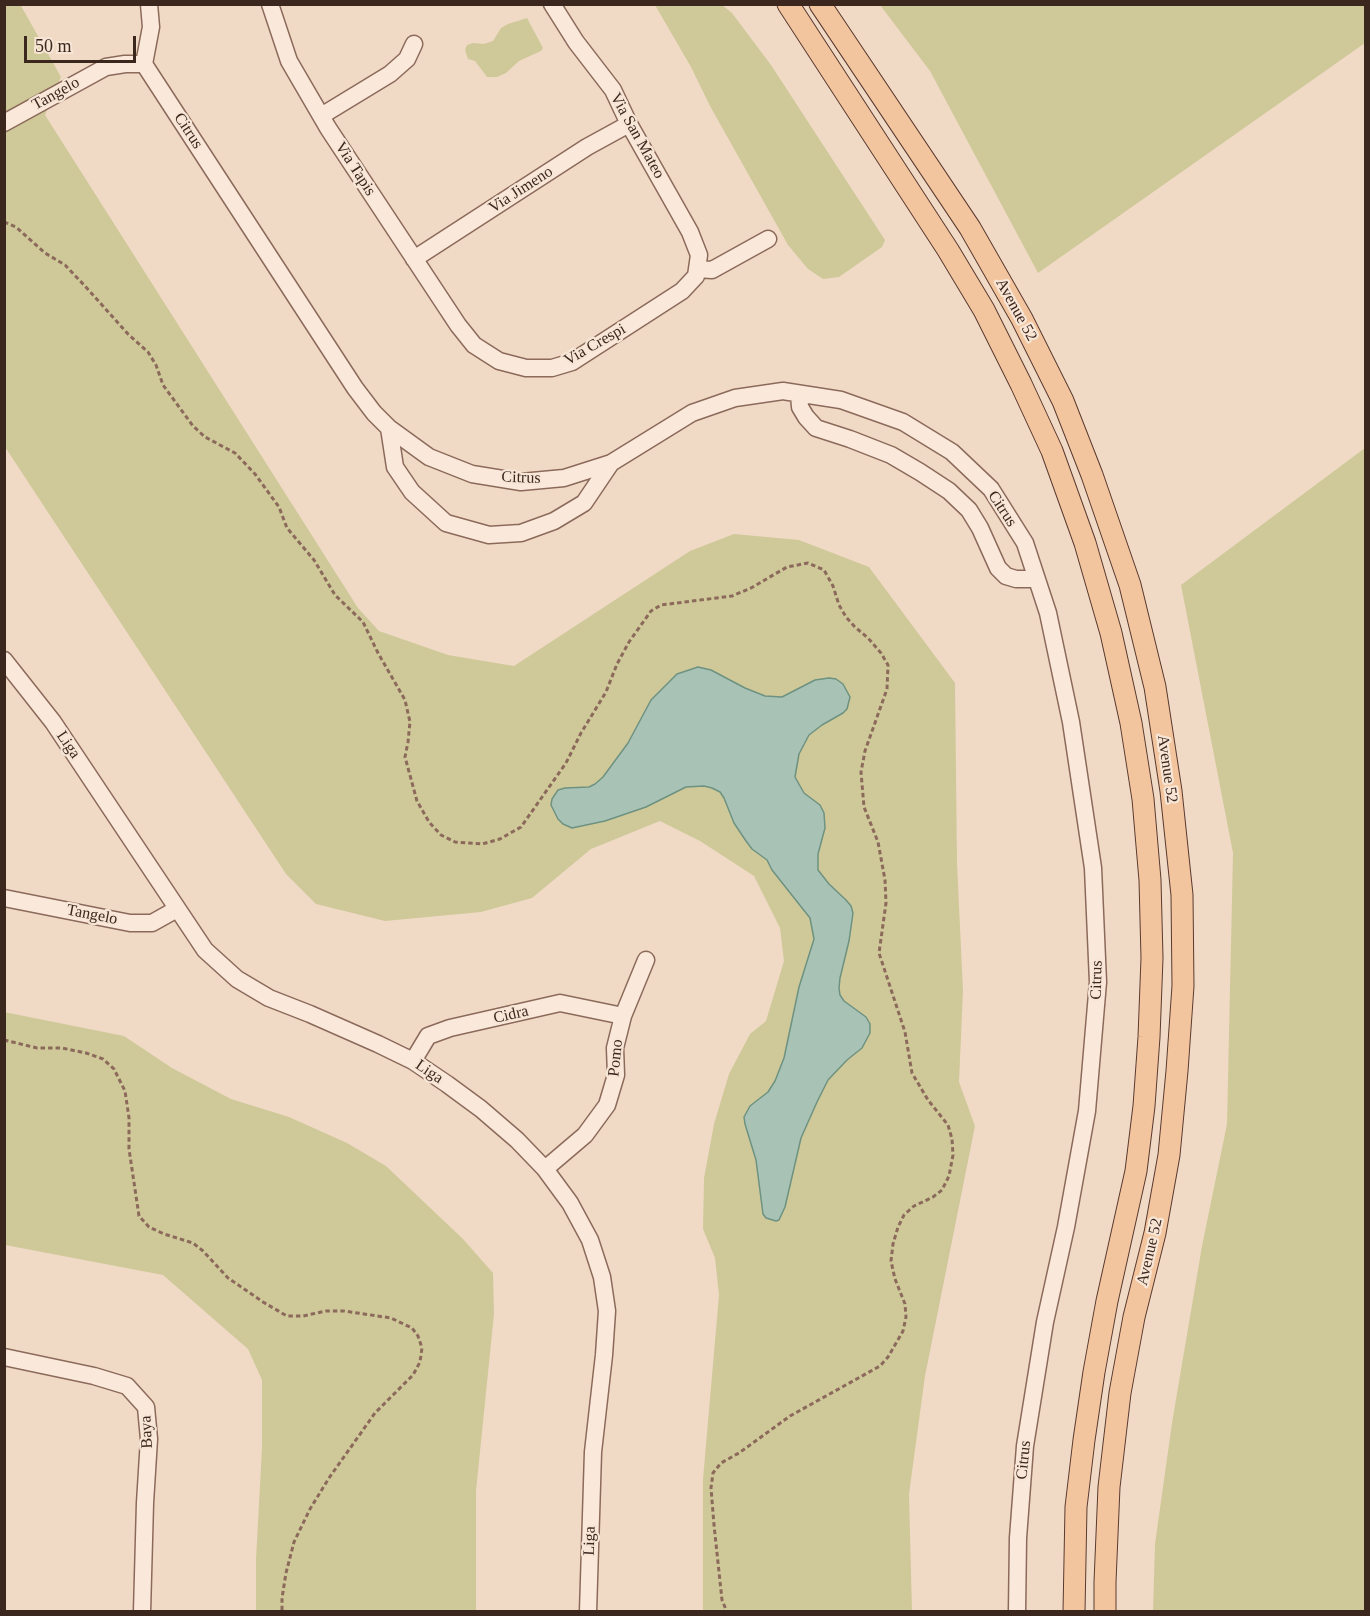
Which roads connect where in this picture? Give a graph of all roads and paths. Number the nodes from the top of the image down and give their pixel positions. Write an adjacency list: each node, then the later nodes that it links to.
1 (149, 4): 7 (street)
2 (270, 4): 8 (street, Via Tapis)
3 (552, 4): 10 (street, Via San Mateo)
4 (788, 4): 34 (main road, Avenue 52)
5 (820, 4): 35 (main road, Avenue 52)
6 (414, 44): 8 (street)
7 (144, 64): 9 (street, Tangelo); 17 (street, Citrus)
8 (321, 116): 13 (street, Via Tapis)
9 (4, 123)
10 (629, 124): 13 (street, Via Jimeno); 14 (street, Via San Mateo)
11 (4, 222): 32 (path)
12 (768, 239): 14 (street)
13 (414, 259): 15 (street, Via Tapis)
14 (697, 273): 15 (street, Via Crespi)
15 (458, 324)
16 (799, 394): 18 (street, Citrus); 19 (street, Citrus); 19 (street)
17 (389, 428): 18 (street, Citrus); 18 (street)
18 (611, 463)
19 (1036, 579): 33 (street, Citrus)
20 (4, 660): 22 (street, Liga)
21 (4, 898): 22 (street, Tangelo)
22 (177, 909): 26 (street, Liga)
23 (646, 960): 24 (street, Pomo)
24 (623, 1016): 26 (street, Cidra); 27 (street, Pomo)
25 (4, 1040): 30 (path)
26 (413, 1061): 27 (street, Liga)
27 (544, 1169): 31 (street, Liga)
28 (4, 1357): 29 (street, Baya)
29 (142, 1611)
30 (282, 1611)
31 (588, 1611)
32 (727, 1611)
33 (1017, 1611)
34 (1074, 1611)
35 (1105, 1611)

